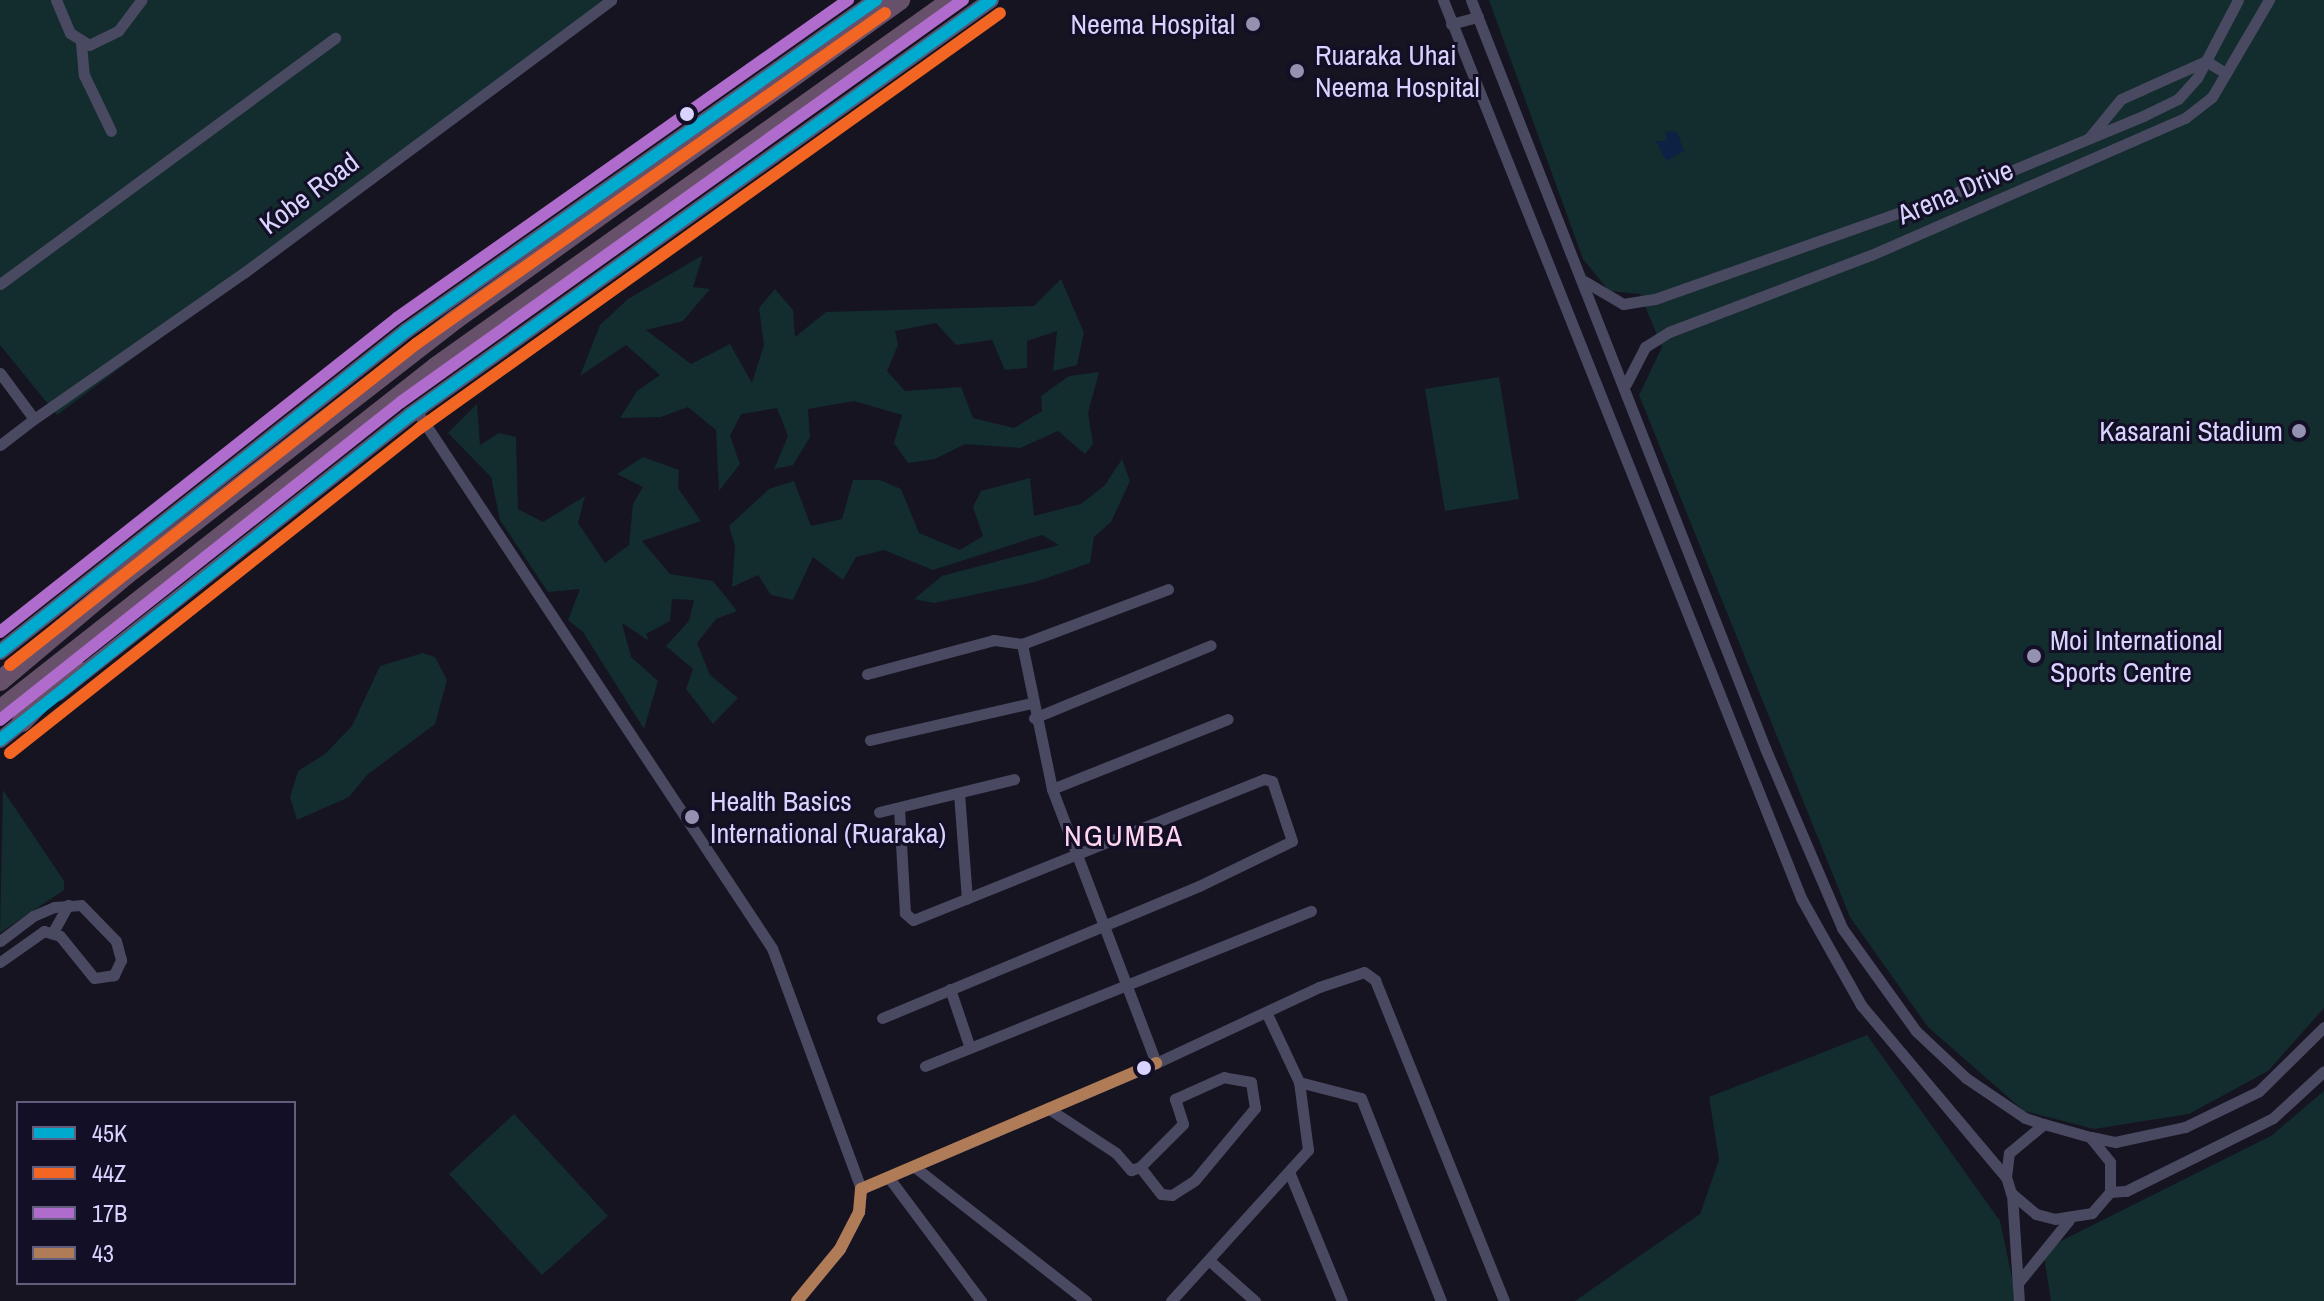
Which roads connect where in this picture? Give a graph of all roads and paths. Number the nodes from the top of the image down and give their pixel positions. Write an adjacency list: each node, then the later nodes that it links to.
1 (56, 0): 15 (street)
2 (141, 0): 15 (street)
3 (611, 0): 27 (street, Kobe Road)
4 (900, 0): 21 (highway)
5 (952, 0): 30 (highway)
6 (991, 0): 26 (main road)
7 (1443, 0): 13 (street)
8 (1471, 0): 12 (street)
9 (2238, 0): 16 (street, Arena Drive)
10 (2269, 0): 17 (street, Arena Drive)
11 (871, 1): 20 (main road)
12 (1478, 17): 13 (street); 22 (street)
13 (1451, 24): 74 (street)
14 (335, 38): 23 (street)
15 (81, 43): 18 (street)
16 (2206, 61): 17 (street); 19 (street); 19 (street, Arena Drive)
17 (2225, 73): 25 (street, Arena Drive)
18 (111, 131)
19 (2089, 138): 22 (street, Arena Drive)
20 (604, 192): 21 (highway); 34 (main road)
21 (583, 226): 31 (highway)
22 (1582, 280): 25 (street)
23 (0, 284)
24 (0, 373): 27 (street)
25 (1626, 384): 69 (street)
26 (416, 410): 42 (main road); 76 (street)
27 (34, 419): 28 (street, Kobe Road)
28 (0, 445)
29 (1168, 589): 32 (street)
30 (134, 609): 39 (highway); 42 (highway)
31 (55, 635): 35 (highway); 37 (highway)
32 (1022, 644): 36 (street); 38 (street)
33 (1211, 645): 40 (street)
34 (0, 652)
35 (0, 662)
36 (867, 674)
37 (0, 681)
38 (1031, 703): 40 (street); 44 (street)
39 (0, 710)
40 (1034, 718): 46 (street)
41 (1228, 719): 46 (street)
42 (22, 722): 43 (main road)
43 (0, 740)
44 (870, 740)
45 (1014, 779): 47 (street)
46 (1052, 789): 50 (street)
47 (959, 793): 48 (street); 51 (street)
48 (899, 808): 49 (street); 51 (street)
49 (879, 812)
50 (1075, 856): 51 (street); 54 (street); 54 (street)
51 (967, 899)
52 (68, 905): 55 (street); 55 (street); 56 (street)
53 (1311, 911): 58 (street)
54 (1102, 924): 58 (street); 59 (street)
55 (53, 932): 57 (street)
56 (0, 941)
57 (0, 962)
58 (1127, 987): 63 (street); 64 (street)
59 (950, 989): 61 (street); 63 (street)
60 (1266, 1012): 64 (street); 67 (street); 89 (street)
61 (882, 1018)
62 (2324, 1027): 70 (street)
63 (970, 1048): 65 (street)
64 (1156, 1063): 68 (street)
65 (925, 1066)
66 (2324, 1071): 77 (street)
67 (1299, 1082): 73 (street); 88 (street)
68 (1049, 1109): 71 (street); 72 (street)
69 (2044, 1124): 70 (street); 74 (street)
70 (2090, 1137): 77 (street)
71 (1140, 1167): 71 (street)
72 (916, 1168): 75 (street); 84 (street)
73 (1290, 1174): 80 (street); 87 (street)
74 (2006, 1177): 78 (street)
75 (889, 1178): 76 (street); 83 (street)
76 (861, 1189): 82 (street)
77 (2110, 1192): 79 (street)
78 (2011, 1193): 79 (street); 81 (street)
79 (2069, 1220): 81 (street)
80 (1211, 1262): 85 (street); 86 (street)
81 (2018, 1284): 90 (street)
82 (797, 1301)
83 (981, 1301)
84 (1086, 1301)
85 (1171, 1301)
86 (1255, 1301)
87 (1342, 1301)
88 (1441, 1301)
89 (1504, 1301)
90 (2019, 1301)

